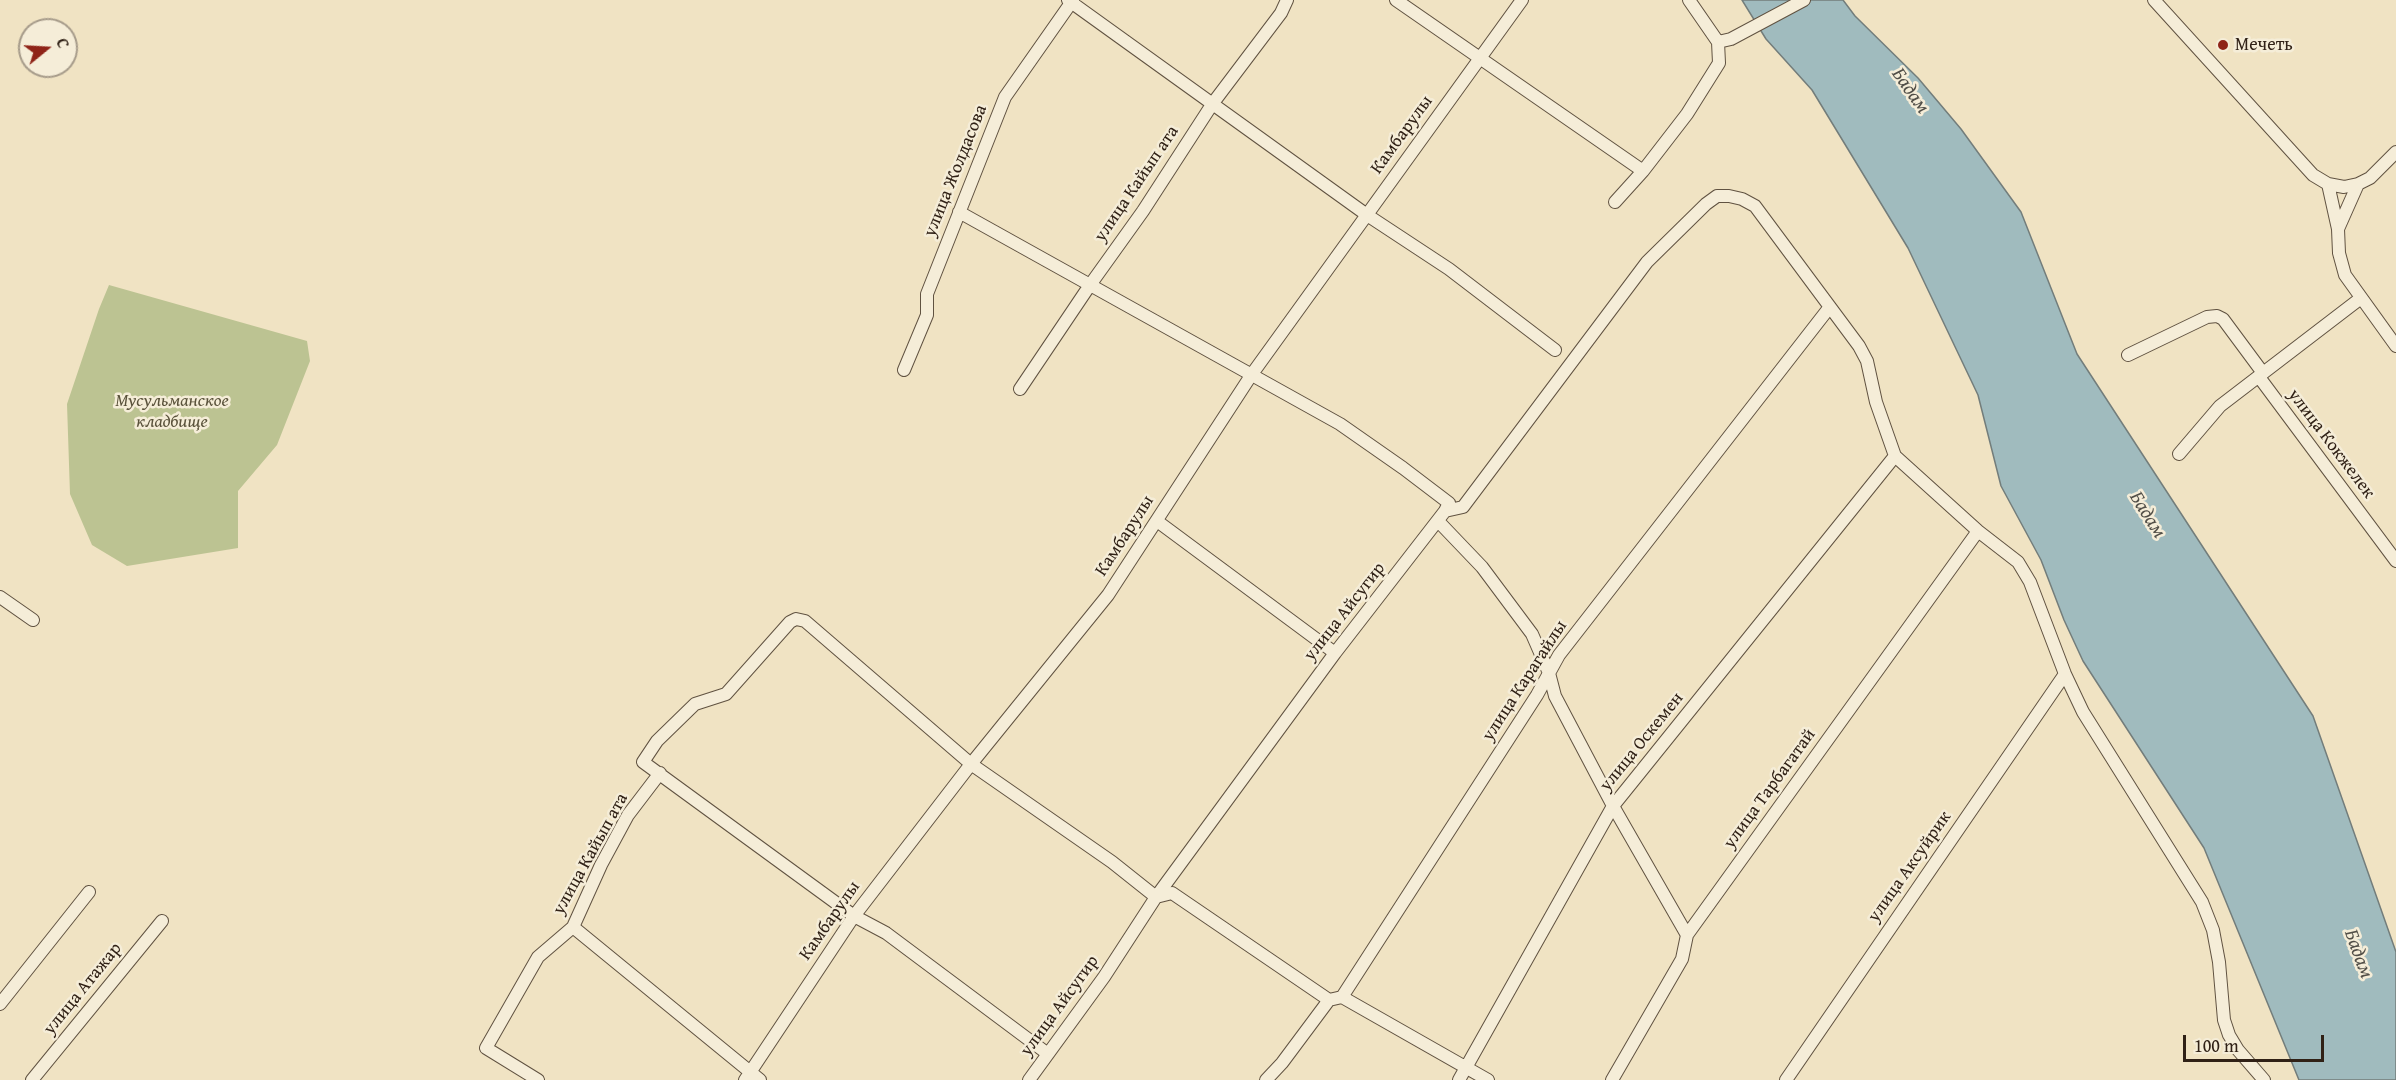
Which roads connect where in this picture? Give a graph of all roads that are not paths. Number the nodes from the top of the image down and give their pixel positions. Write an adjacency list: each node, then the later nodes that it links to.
1 (1287, 0): 10 (street, улица Кайып ата)
2 (1396, 0): 9 (street)
3 (1522, 0): 9 (street, Камбарулы)
4 (1689, 0): 8 (street)
5 (1804, 0): 8 (street)
6 (2154, 0): 13 (street)
7 (1071, 1): 10 (street); 16 (street, улица Жолдасова)
8 (1718, 42): 12 (street)
9 (1480, 58): 12 (street); 17 (street, Камбарулы)
10 (1213, 103): 17 (street); 19 (street, улица Кайып ата)
11 (2396, 152): 14 (street)
12 (1642, 171): 15 (street)
13 (2328, 184): 14 (street); 18 (street)
14 (2358, 184): 18 (street)
15 (1615, 202)
16 (959, 212): 19 (street); 25 (street, улица Жолдасова)
17 (1367, 215): 23 (street); 26 (street, Камбарулы)
18 (2338, 229): 20 (street)
19 (1090, 285): 26 (street); 28 (street, улица Кайып ата)
20 (2361, 298): 22 (street); 27 (street)
21 (1829, 308): 30 (street); 31 (street, улица Айсугир); 38 (street, улица Карагайлы)
22 (2396, 346)
23 (1555, 350)
24 (2128, 355): 27 (street, улица Кокжелек)
25 (904, 370)
26 (1251, 374): 31 (street); 32 (street, Камбарулы)
27 (2261, 375): 29 (street); 34 (street, улица Кокжелек)
28 (1020, 389)
29 (2179, 454)
30 (1895, 456): 33 (street); 42 (street, улица Оскемен)
31 (1442, 516): 37 (street, улица Айсугир); 38 (street)
32 (1157, 521): 37 (street); 40 (street, Камбарулы)
33 (1978, 531): 39 (street); 48 (street, улица Тарбагатай)
34 (2396, 561)
35 (0, 597): 36 (street)
36 (33, 620)
37 (1335, 653): 44 (street, улица Айсугир)
38 (1549, 673): 42 (street); 49 (street, улица Карагайлы)
39 (2065, 674): 62 (street, улица Аксуйрик); 63 (street)
40 (971, 764): 41 (street); 44 (street); 45 (street, Камбарулы)
41 (660, 773): 45 (street); 47 (street, улица Кайып ата)
42 (1613, 806): 48 (street); 53 (street, улица Оскемен)
43 (89, 892): 51 (street)
44 (1156, 897): 50 (street); 52 (street, улица Айсугир)
45 (854, 916): 52 (street); 54 (street, Камбарулы)
46 (162, 921): 55 (street, улица Атажар)
47 (573, 927): 54 (street); 56 (street, улица Кайып ата)
48 (1687, 935): 61 (street, улица Тарбагатай)
49 (1342, 997): 50 (street); 53 (street)
50 (1329, 1000): 58 (street)
51 (0, 1004)
52 (1048, 1054): 57 (street, улица Айсугир)
53 (1466, 1068): 59 (street, улица Оскемен); 60 (street)
54 (752, 1077)
55 (32, 1080)
56 (538, 1080)
57 (1029, 1080)
58 (1266, 1080)
59 (1459, 1080)
60 (1488, 1080)
61 (1612, 1080)
62 (1786, 1080)
63 (2264, 1080)

